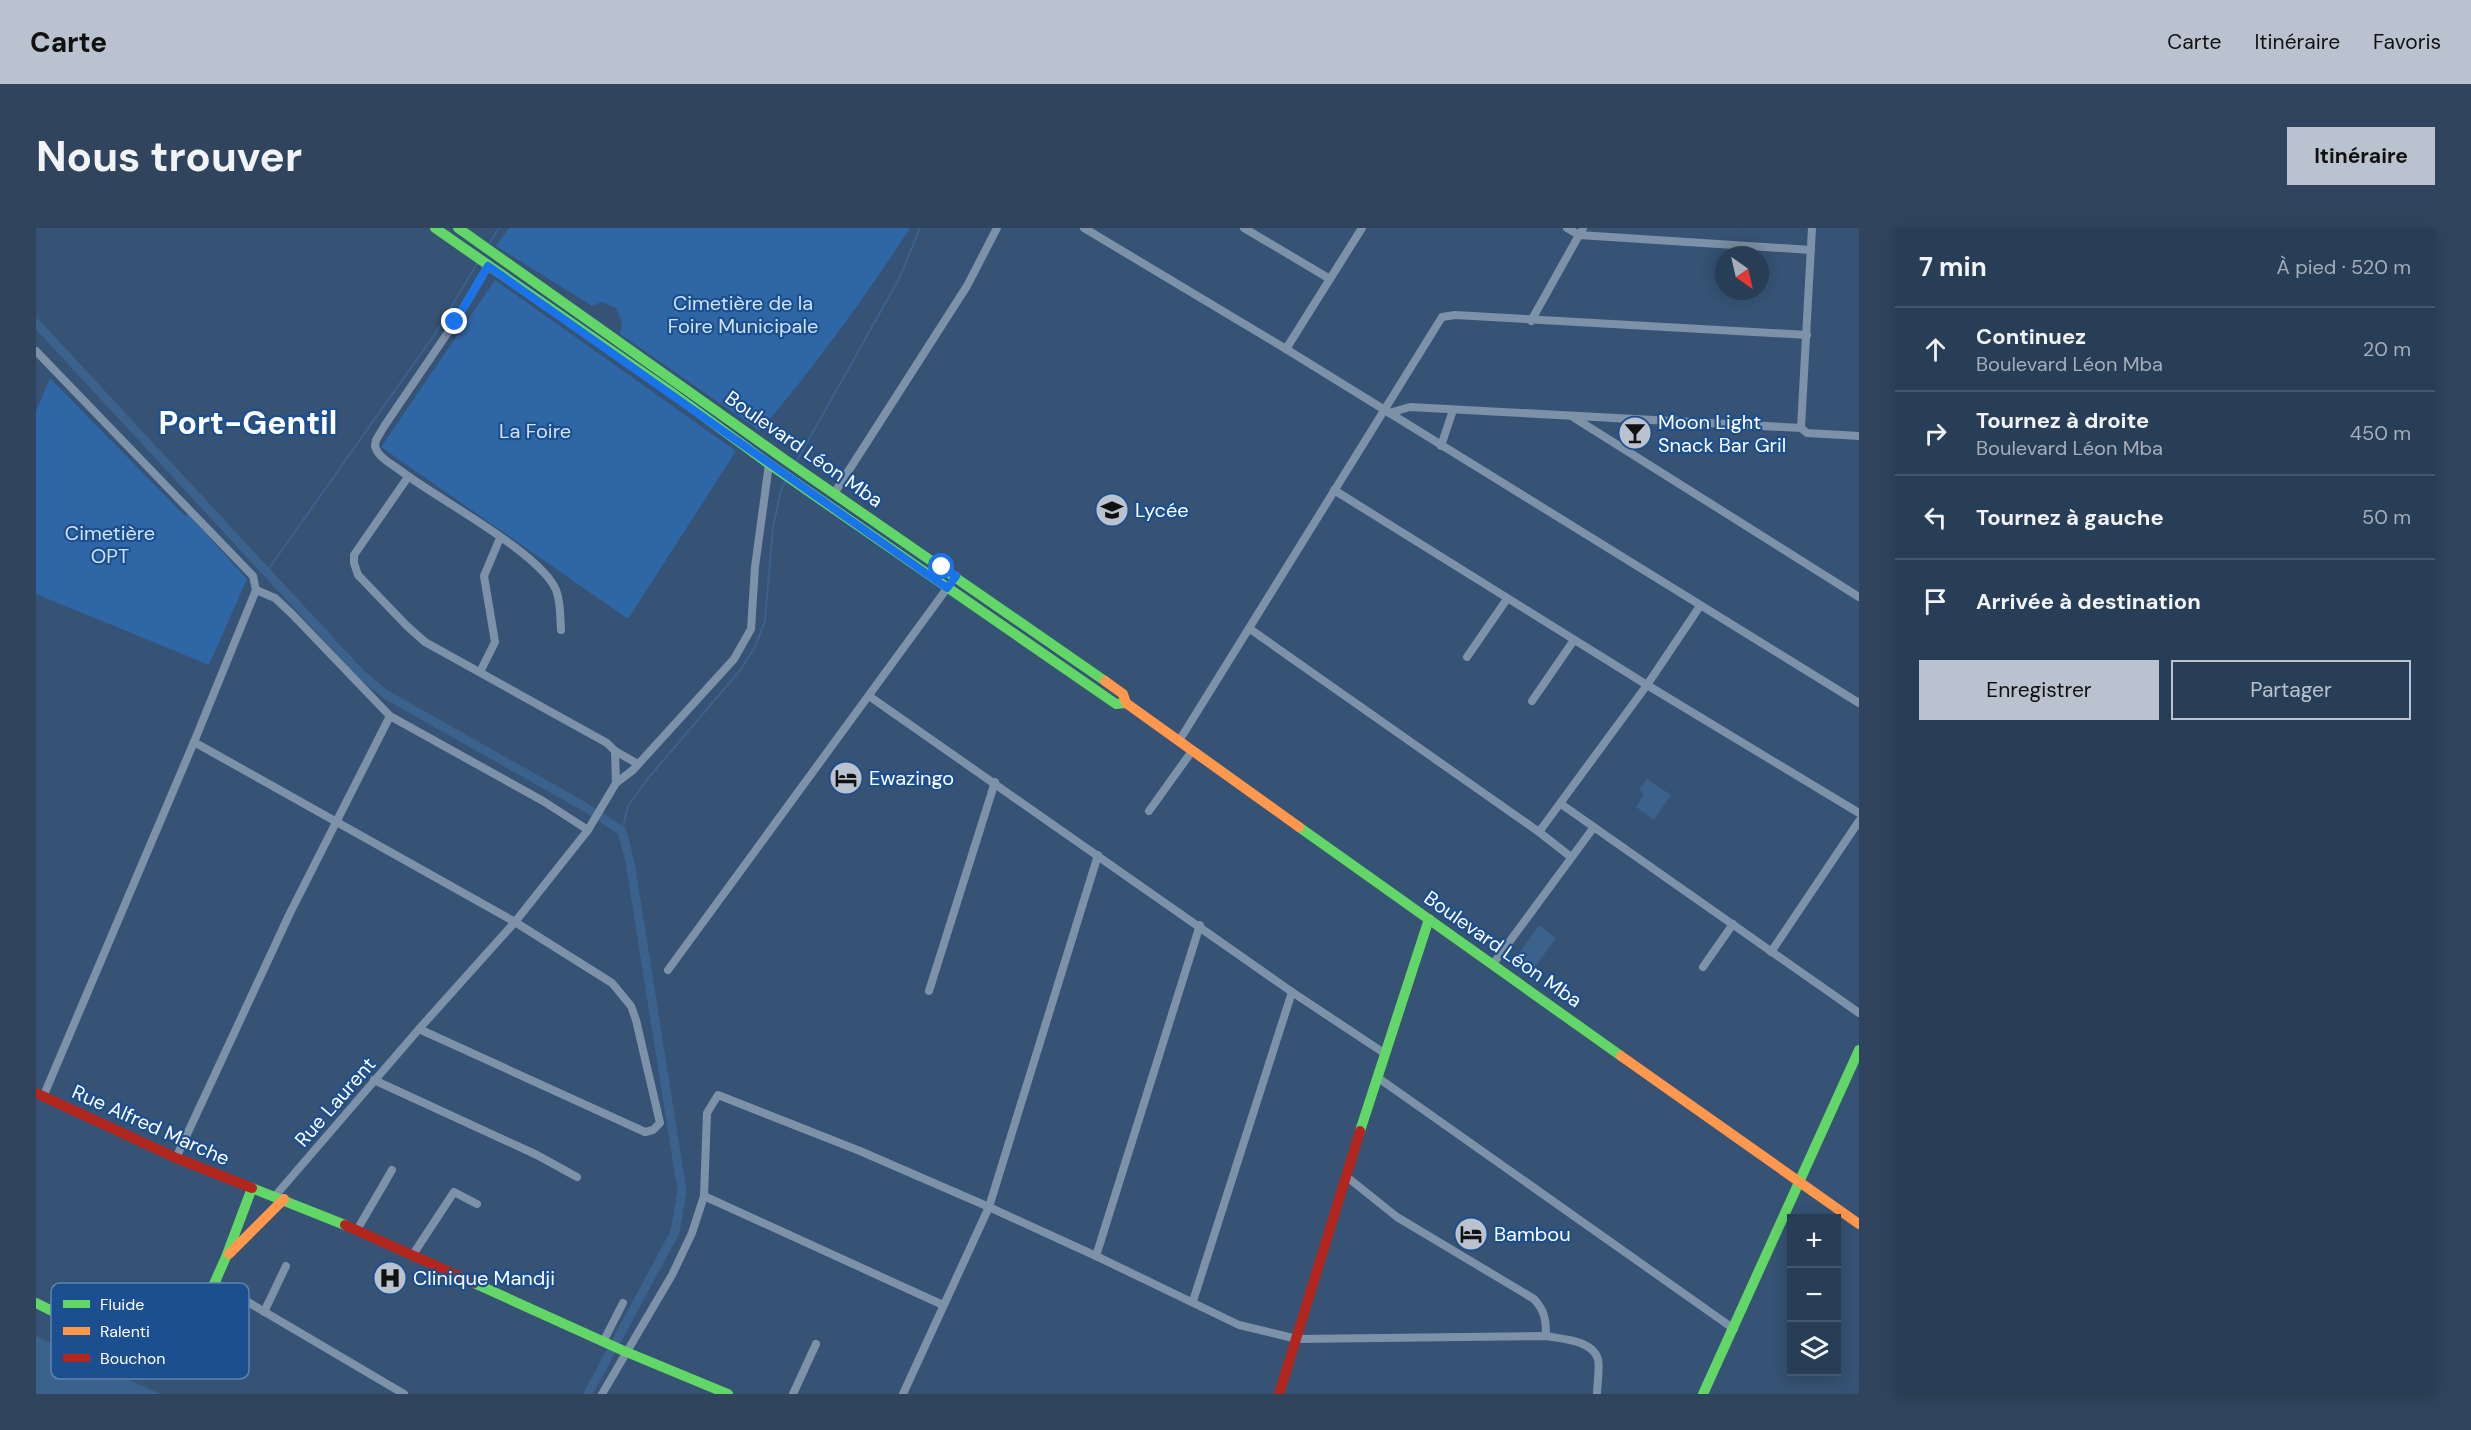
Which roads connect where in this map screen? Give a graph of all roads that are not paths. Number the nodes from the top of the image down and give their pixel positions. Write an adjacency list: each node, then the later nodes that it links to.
1 (435, 228): 12 (street, Boulevard Léon Mba)
2 (458, 228): 10 (street, Boulevard Léon Mba)
3 (997, 228): 27 (street)
4 (1244, 228): 13 (street)
5 (1362, 228): 13 (street)
6 (1567, 228): 9 (street)
7 (1812, 228): 11 (street)
8 (1087, 229): 16 (street)
9 (1581, 231): 11 (street); 14 (street)
10 (473, 236): 27 (street, Boulevard Léon Mba)
11 (1811, 250): 15 (street)
12 (486, 264): 24 (street, Boulevard Léon Mba); 25 (street)
13 (1330, 279): 16 (street)
14 (1531, 321): 15 (street); 19 (street)
15 (1808, 335): 21 (street)
16 (1286, 350): 19 (street)
17 (36, 351): 31 (street)
18 (1453, 410): 19 (street); 20 (street); 23 (street)
19 (1387, 412): 23 (street); 26 (street)
20 (1572, 417): 21 (street); 32 (street)
21 (1801, 428): 22 (street)
22 (1859, 435)
23 (1441, 446): 34 (street)
24 (769, 464): 30 (street, Boulevard Léon Mba); 50 (street, Rue Laurent)
25 (408, 477): 28 (street); 39 (street)
26 (1334, 490): 33 (street); 35 (street)
27 (835, 492): 29 (street, Boulevard Léon Mba)
28 (500, 538): 36 (street); 39 (street)
29 (956, 576): 30 (street); 43 (street, Boulevard Léon Mba)
30 (947, 588): 41 (street); 43 (street, Boulevard Léon Mba)
31 (256, 590): 45 (street); 47 (street)
32 (1859, 597)
33 (1507, 599): 37 (street); 38 (street)
34 (1700, 606): 40 (street); 44 (street)
35 (1250, 629): 46 (street); 60 (street)
36 (561, 630)
37 (1574, 640): 40 (street); 42 (street)
38 (1467, 657)
39 (480, 672): 48 (street)
40 (1647, 686): 53 (street); 55 (street)
41 (869, 696): 51 (street); 70 (street)
42 (1532, 700)
43 (1126, 703): 46 (street, Boulevard Léon Mba)
44 (1859, 703)
45 (390, 716): 57 (street); 58 (street)
46 (1179, 741): 49 (street, Boulevard Léon Mba)
47 (194, 742): 57 (street); 80 (street)
48 (615, 751): 50 (street); 52 (street)
49 (1192, 751): 54 (street); 63 (street, Boulevard Léon Mba)
50 (638, 764): 52 (street, Rue Laurent)
51 (995, 782): 61 (street); 71 (street)
52 (616, 783): 58 (street, Rue Laurent)
53 (1561, 804): 59 (street); 60 (street)
54 (1149, 811)
55 (1859, 813)
56 (1859, 821): 67 (street)
57 (334, 822): 64 (street); 81 (street)
58 (590, 826): 64 (street, Rue Laurent)
59 (1594, 827): 62 (street); 65 (street)
60 (1539, 832): 62 (street)
61 (1098, 855): 66 (street); 90 (street)
62 (1571, 857): 68 (street)
63 (1429, 918): 68 (street, Boulevard Léon Mba); 76 (street)
64 (515, 922): 74 (street, Rue Laurent); 74 (street)
65 (1732, 924): 67 (street); 69 (street)
66 (1200, 925): 72 (street); 94 (street)
67 (1771, 951): 73 (street)
68 (1493, 964): 85 (street, Boulevard Léon Mba)
69 (1703, 967)
70 (668, 970)
71 (929, 991)
72 (1292, 992): 76 (street); 98 (street)
73 (1859, 1013)
74 (419, 1029): 79 (street, Rue Laurent)
75 (1859, 1050): 77 (street)
76 (1384, 1053): 78 (street)
77 (1854, 1073): 85 (street)
78 (1377, 1077): 84 (street); 105 (street)
79 (374, 1080): 83 (street); 88 (street, Rue Laurent)
80 (40, 1095): 81 (street, Rue Alfred Marche)
81 (176, 1158): 86 (street, Rue Alfred Marche)
82 (392, 1170): 92 (street)
83 (578, 1177)
84 (1347, 1177): 106 (street); 107 (street)
85 (1799, 1184): 91 (street, Boulevard Léon Mba); 105 (street)
86 (252, 1188): 88 (street, Rue Alfred Marche); 95 (street)
87 (704, 1196): 90 (street); 102 (street); 110 (street)
88 (280, 1198): 92 (street, Rue Alfred Marche); 95 (street)
89 (477, 1204): 93 (street)
90 (989, 1207): 94 (street); 102 (street)
91 (1859, 1224)
92 (357, 1230): 93 (street, Rue Alfred Marche)
93 (412, 1256): 108 (street, Rue Alfred Marche)
94 (1096, 1256): 98 (street)
95 (226, 1257): 97 (street)
96 (286, 1266): 104 (street)
97 (214, 1282)
98 (1193, 1301): 107 (street)
99 (36, 1303): 103 (street)
100 (249, 1303): 104 (street)
101 (623, 1303): 108 (street)
102 (943, 1305): 115 (street)
103 (51, 1310)
104 (264, 1312): 111 (street)
105 (1734, 1329): 118 (street)
106 (1546, 1336): 107 (street); 117 (street)
107 (1297, 1339): 116 (street)
108 (605, 1342): 110 (street, Rue Alfred Marche)
109 (816, 1344): 114 (street)
110 (626, 1352): 112 (street); 113 (street, Rue Alfred Marche)
111 (404, 1394)
112 (602, 1394)
113 (728, 1394)
114 (793, 1394)
115 (903, 1394)
116 (1279, 1394)
117 (1597, 1394)
118 (1703, 1394)

